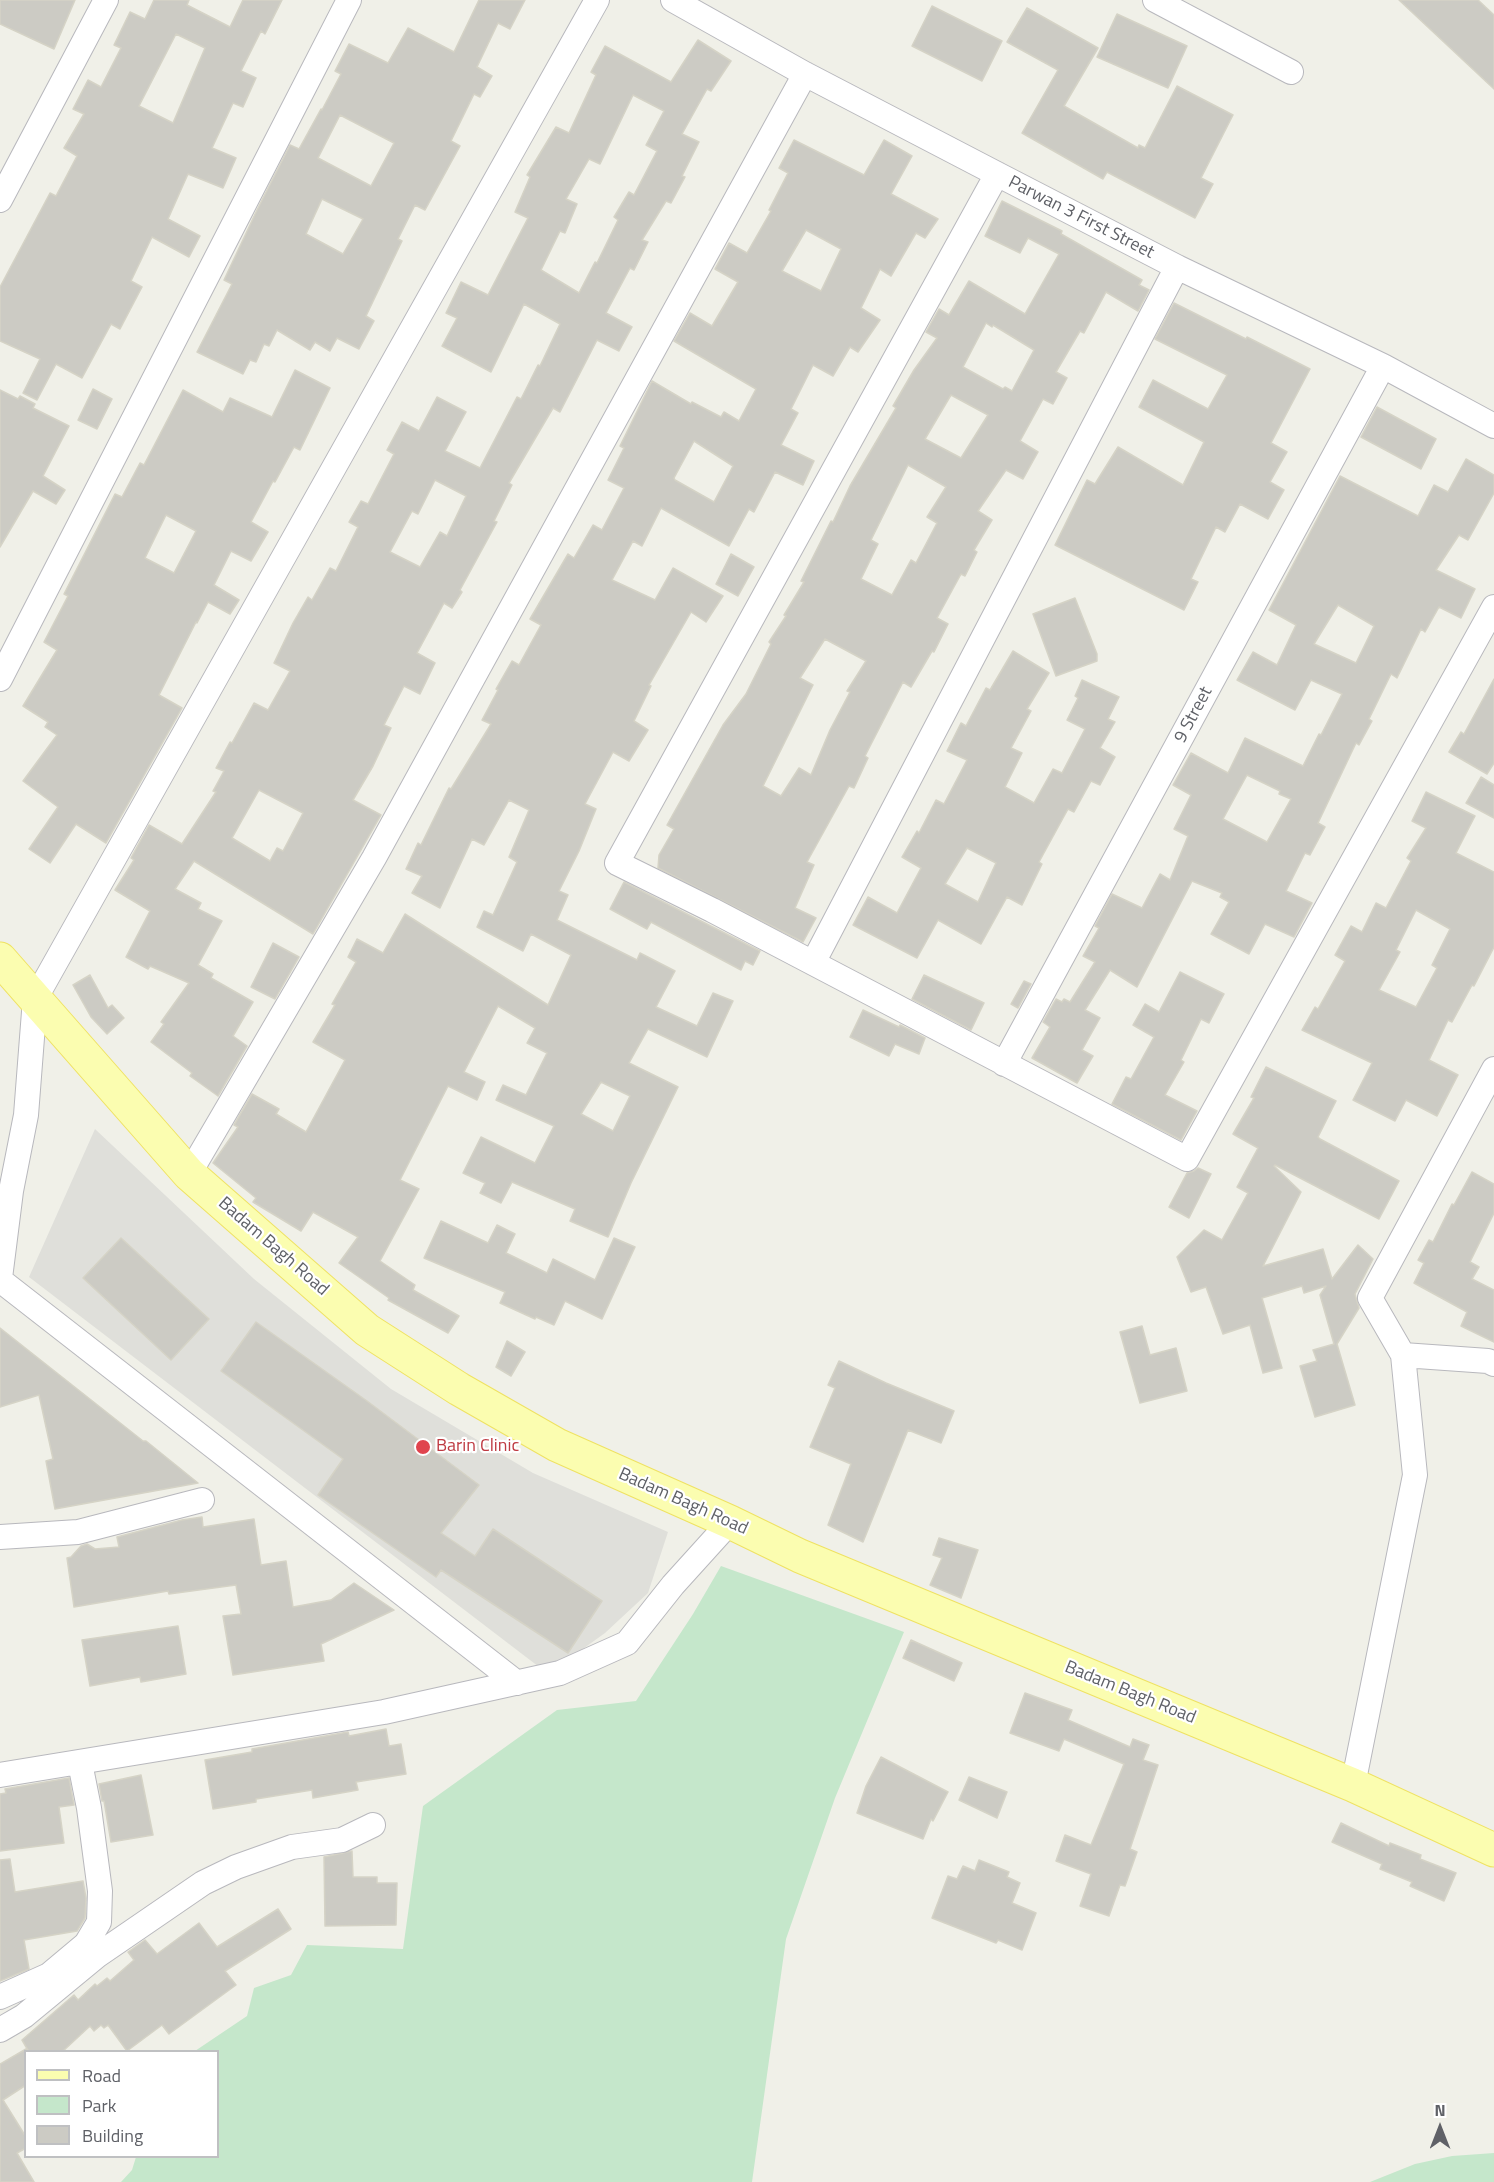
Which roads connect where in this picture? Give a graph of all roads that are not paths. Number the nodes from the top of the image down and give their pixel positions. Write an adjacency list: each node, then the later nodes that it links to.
1 (106, 0): 9 (street)
2 (349, 0): 14 (street)
3 (597, 0): 17 (street)
4 (673, 0): 7 (street, Parwan 3 First Street)
5 (1155, 0): 6 (street)
6 (1291, 72)
7 (805, 74): 8 (street, Parwan 3 First Street); 20 (street)
8 (997, 174): 10 (street, Parwan 3 First Street); 16 (street)
9 (0, 200)
10 (1177, 267): 11 (street, Parwan 3 First Street); 16 (street)
11 (1383, 366): 12 (street, Parwan 3 First Street); 18 (street, 9 Street)
12 (1494, 426)
13 (1494, 607): 18 (street)
14 (0, 679)
15 (0, 959): 17 (main road, Badam Bagh Road)
16 (813, 963): 18 (street)
17 (35, 999): 20 (main road, Badam Bagh Road); 21 (street)
18 (1004, 1064)
19 (1494, 1069): 22 (street)
20 (189, 1174): 25 (main road, Badam Bagh Road)
21 (0, 1279): 27 (street)
22 (1403, 1355): 23 (street); 30 (street)
23 (1494, 1364)
24 (202, 1500): 26 (street)
25 (730, 1522): 27 (street); 30 (main road, Badam Bagh Road)
26 (0, 1537)
27 (517, 1683): 28 (street)
28 (80, 1763): 29 (street); 33 (street)
29 (0, 1775)
30 (1353, 1785): 32 (main road, Badam Bagh Road)
31 (373, 1825): 34 (street)
32 (1494, 1850)
33 (0, 1997)
34 (0, 2030)

